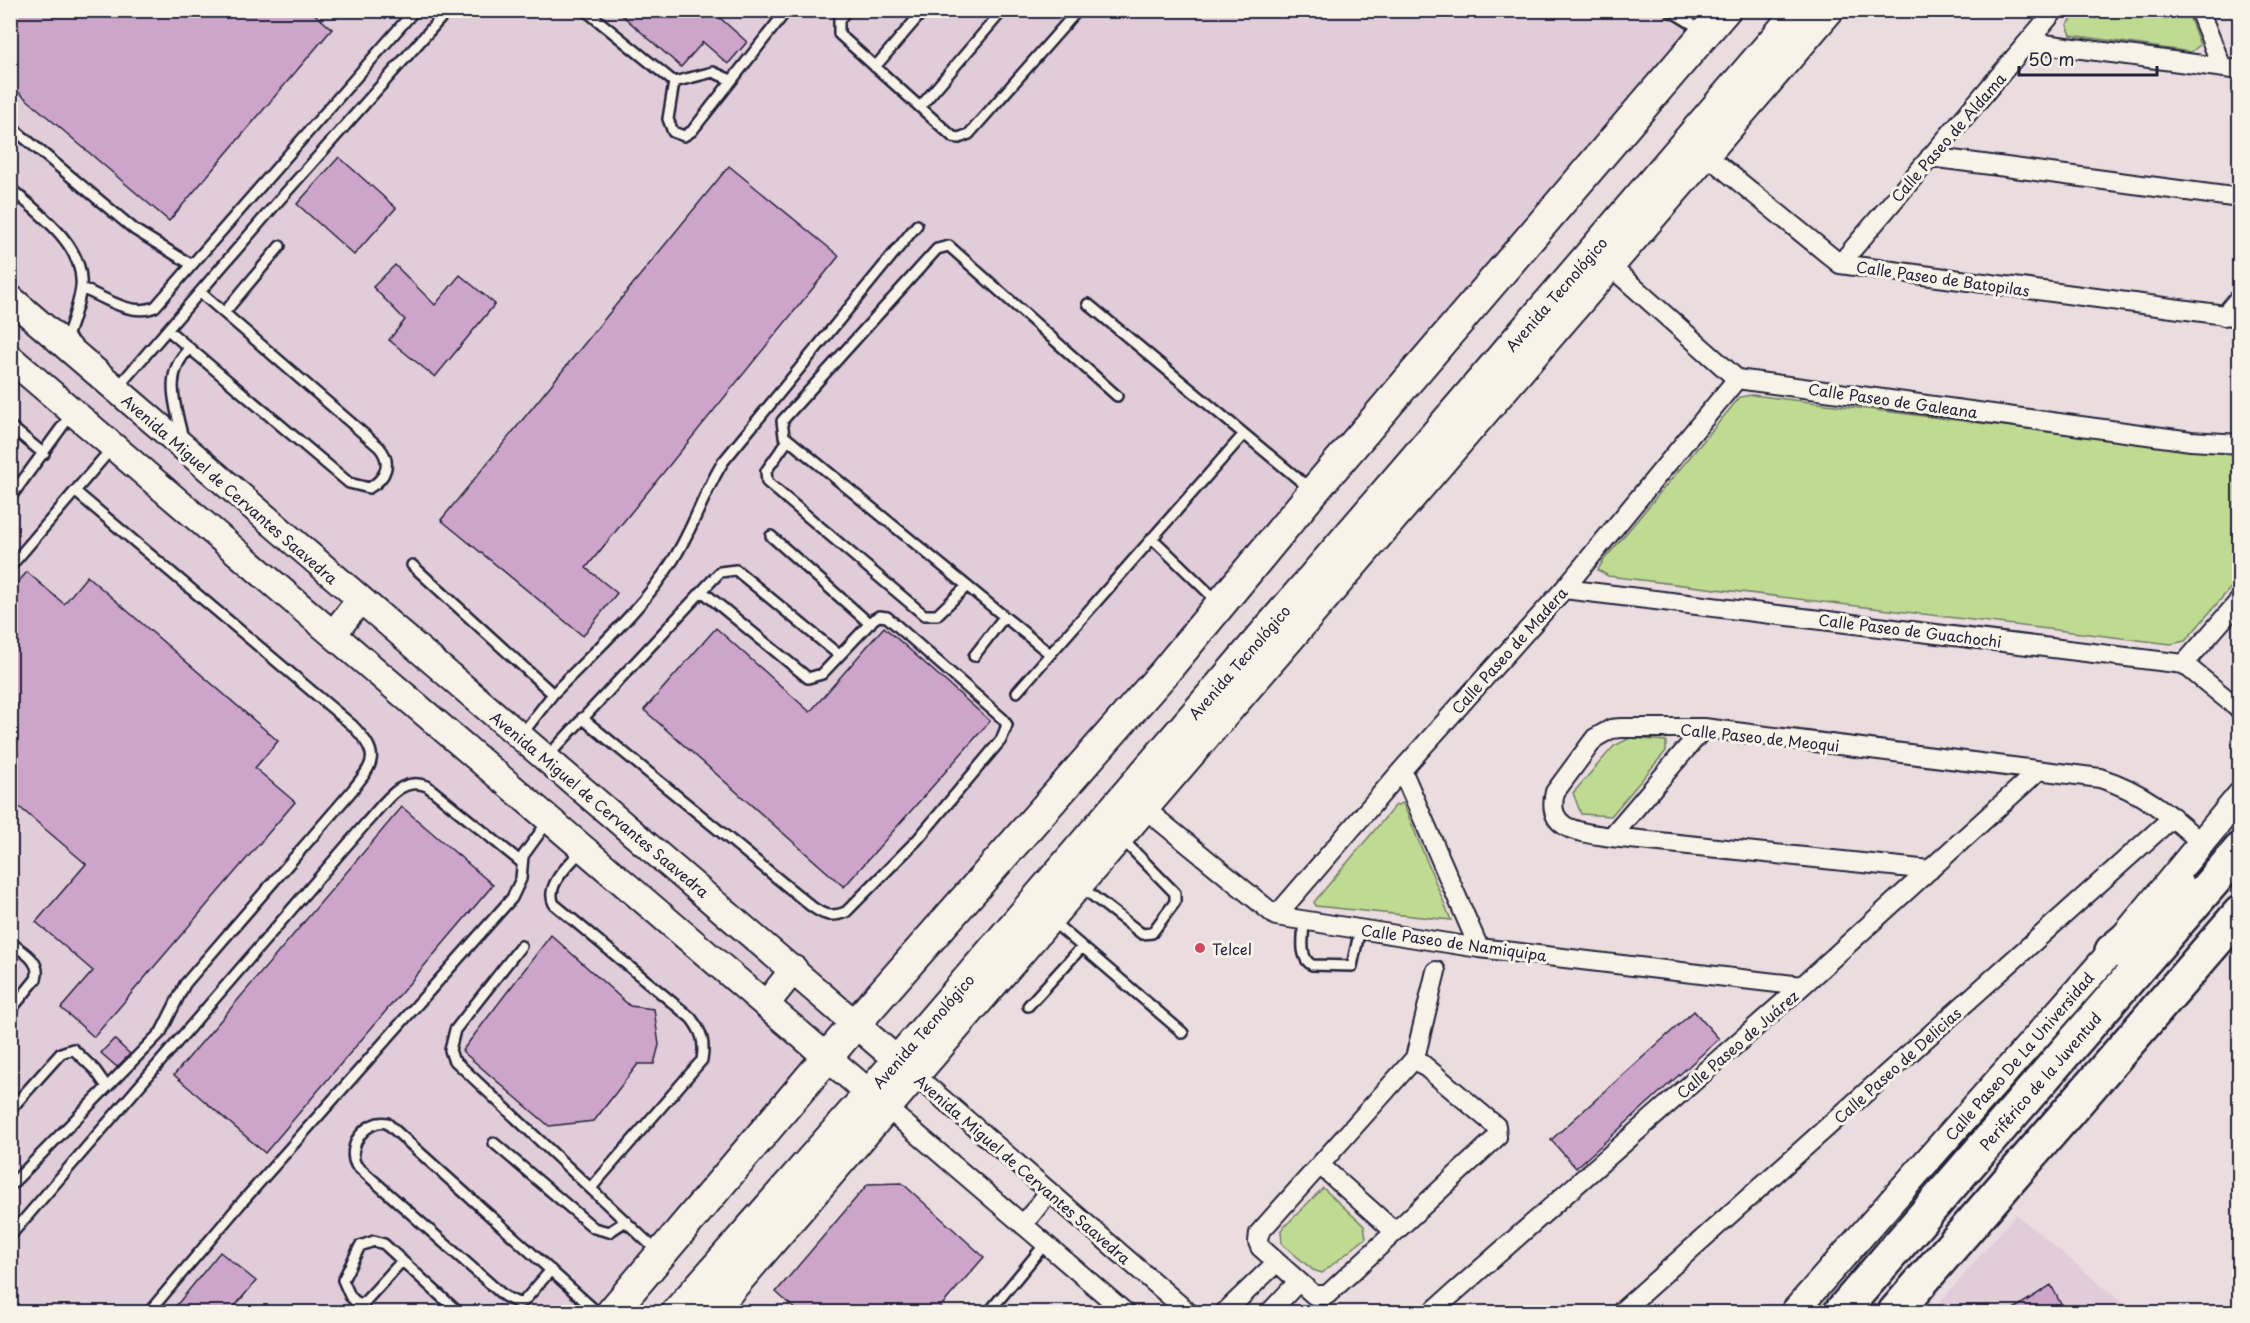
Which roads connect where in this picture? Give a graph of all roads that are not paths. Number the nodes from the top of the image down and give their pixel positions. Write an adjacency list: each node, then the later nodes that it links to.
1 (415, 10): 31 (lane)
2 (448, 10): 33 (lane)
3 (585, 10): 20 (lane)
4 (787, 10): 19 (lane)
5 (847, 10): 17 (lane)
6 (924, 10): 17 (lane)
7 (1003, 10): 21 (lane)
8 (1078, 10): 21 (lane)
9 (1669, 10): 15 (lane)
10 (1725, 10): 15 (main road)
11 (1800, 10): 23 (main road, Avenida Tecnológico)
12 (1830, 10): 23 (street)
13 (2055, 10): 16 (street, Calle Paseo de Aldama)
14 (2199, 10): 18 (street)
15 (1706, 33): 55 (main road)
16 (2029, 42): 18 (street); 24 (street, Calle Paseo de Aldama)
17 (875, 67): 21 (lane)
18 (2231, 68)
19 (731, 80): 20 (lane); 20 (lane)
20 (674, 82)
21 (920, 107)
22 (10, 126): 31 (lane)
23 (1697, 147): 29 (main road, Avenida Tecnológico); 30 (street, Calle Paseo de Batopilas)
24 (1930, 157): 26 (street); 30 (street, Calle Paseo de Aldama)
25 (10, 188): 32 (lane)
26 (2240, 198)
27 (917, 225): 75 (lane)
28 (280, 246): 37 (lane)
29 (1602, 259): 43 (street); 84 (street); 116 (main road, Avenida Tecnológico)
30 (1840, 264): 38 (street, Calle Paseo de Batopilas)
31 (192, 265): 32 (lane)
32 (81, 288): 40 (lane)
33 (200, 292): 37 (lane); 39 (lane)
34 (2240, 297): 38 (street)
35 (10, 298): 40 (street, Avenida Miguel de Cervantes Saavedra)
36 (1088, 304): 48 (lane)
37 (224, 313): 41 (lane)
38 (2232, 316)
39 (168, 330): 41 (lane); 44 (lane)
40 (64, 346): 44 (street, Avenida Miguel de Cervantes Saavedra)
41 (189, 349): 52 (lane)
42 (10, 358): 46 (street)
43 (1737, 379): 50 (street, Calle Paseo de Galeana); 62 (street, Calle Paseo de Madera)
44 (115, 390): 52 (street, Avenida Miguel de Cervantes Saavedra)
45 (1117, 396): 49 (lane)
46 (73, 411): 51 (street); 53 (lane)
47 (10, 426): 53 (lane)
48 (1244, 435): 55 (lane); 58 (lane)
49 (788, 440): 61 (lane); 61 (lane)
50 (2240, 444)
51 (114, 446): 54 (lane); 69 (street)
52 (186, 450): 64 (street, Avenida Miguel de Cervantes Saavedra)
53 (44, 454): 56 (lane)
54 (76, 492): 60 (lane); 117 (lane)
55 (1313, 492): 66 (main road)
56 (10, 498)
57 (771, 536): 68 (lane)
58 (1152, 538): 66 (lane); 70 (lane)
59 (412, 566): 75 (lane)
60 (10, 567)
61 (967, 586): 67 (lane)
62 (1564, 589): 73 (street, Calle Paseo de Guachochi); 81 (street, Calle Paseo de Madera)
63 (702, 591): 71 (lane); 71 (lane); 77 (lane)
64 (360, 600): 69 (street); 79 (street, Avenida Miguel de Cervantes Saavedra)
65 (2240, 600): 73 (street)
66 (1221, 605): 112 (main road)
67 (1004, 617): 70 (lane); 72 (lane)
68 (870, 624): 71 (lane); 77 (lane)
69 (334, 633): 86 (street)
70 (1050, 654): 74 (lane)
71 (839, 656)
72 (974, 656)
73 (2184, 664): 76 (street)
74 (1017, 692)
75 (553, 694): 79 (lane)
76 (2240, 710)
77 (582, 718): 80 (lane)
78 (1704, 728): 82 (street, Calle Paseo de Meoqui); 88 (street); 88 (street, Calle Paseo de Meoqui)
79 (520, 736): 80 (street, Avenida Miguel de Cervantes Saavedra)
80 (546, 758): 106 (street, Avenida Miguel de Cervantes Saavedra)
81 (1402, 770): 97 (street, Calle Paseo de Madera); 104 (street)
82 (2038, 771): 85 (street, Calle Paseo de Meoqui); 94 (street, Calle Paseo de Juárez)
83 (2240, 796): 89 (street, Calle Paseo De La Universidad)
84 (1144, 808): 87 (street); 97 (street)
85 (2173, 817): 89 (street, Calle Paseo de Meoqui); 148 (street, Calle Paseo de Delicias)
86 (550, 818): 91 (street); 93 (lane)
87 (1119, 837): 95 (street); 95 (lane)
88 (1611, 837): 94 (street, Calle Paseo de Meoqui)
89 (2201, 843): 105 (street, Calle Paseo De La Universidad)
90 (2240, 845): 105 (highway)
91 (584, 848): 109 (street); 123 (lane)
92 (2240, 850): 150 (highway, Periférico de la Juventud)
93 (521, 862): 128 (lane); 138 (lane)
94 (1930, 870): 108 (street, Calle Paseo de Juárez)
95 (1078, 885): 98 (street)
96 (2240, 913): 151 (highway)
97 (1276, 916): 99 (street, Calle Paseo de Namiquipa)
98 (1049, 918): 103 (lane); 116 (street)
99 (1304, 920): 100 (street, Calle Paseo de Namiquipa); 100 (lane)
100 (1360, 929): 104 (street, Calle Paseo de Namiquipa)
101 (10, 942): 111 (lane)
102 (521, 946): 123 (lane)
103 (1083, 947): 110 (lane); 113 (lane)
104 (1479, 948): 108 (street, Calle Paseo de Namiquipa)
105 (2112, 951): 149 (street, Calle Paseo De La Universidad)
106 (794, 969): 109 (street); 112 (street, Avenida Miguel de Cervantes Saavedra)
107 (1436, 971): 115 (street)
108 (1802, 986): 147 (street, Calle Paseo de Juárez)
109 (766, 1003): 114 (street)
110 (1028, 1006)
111 (10, 1011)
112 (856, 1023): 114 (main road); 116 (street, Avenida Miguel de Cervantes Saavedra)
113 (1183, 1033)
114 (828, 1058): 118 (street); 130 (main road)
115 (1415, 1058): 121 (street); 127 (street)
116 (906, 1068): 118 (main road, Avenida Tecnológico); 124 (street, Avenida Miguel de Cervantes Saavedra)
117 (107, 1087): 119 (lane); 122 (lane)
118 (879, 1101): 126 (street); 137 (street); 142 (main road, Avenida Tecnológico)
119 (10, 1110)
120 (494, 1143): 125 (lane)
121 (1320, 1165): 127 (street); 132 (street)
122 (10, 1186)
123 (591, 1188): 125 (lane)
124 (1050, 1192): 126 (street); 144 (street, Avenida Miguel de Cervantes Saavedra)
125 (626, 1221): 130 (lane)
126 (1023, 1225): 129 (street)
127 (1394, 1231): 134 (street)
128 (10, 1236)
129 (1045, 1244): 135 (street); 143 (lane)
130 (661, 1255): 141 (main road)
131 (402, 1260): 136 (lane); 136 (lane); 139 (lane)
132 (1276, 1263): 134 (street); 145 (street)
133 (550, 1270): 133 (lane); 140 (lane)
134 (1297, 1283): 146 (street)
135 (1114, 1309)
136 (363, 1310)
137 (721, 1310)
138 (149, 1312)
139 (458, 1312)
140 (597, 1312)
141 (612, 1312)
142 (677, 1312)
143 (989, 1312)
144 (1188, 1312)
145 (1225, 1312)
146 (1270, 1312)
147 (1432, 1312)
148 (1621, 1312)
149 (1794, 1312)
150 (1841, 1312)
151 (1895, 1312)

